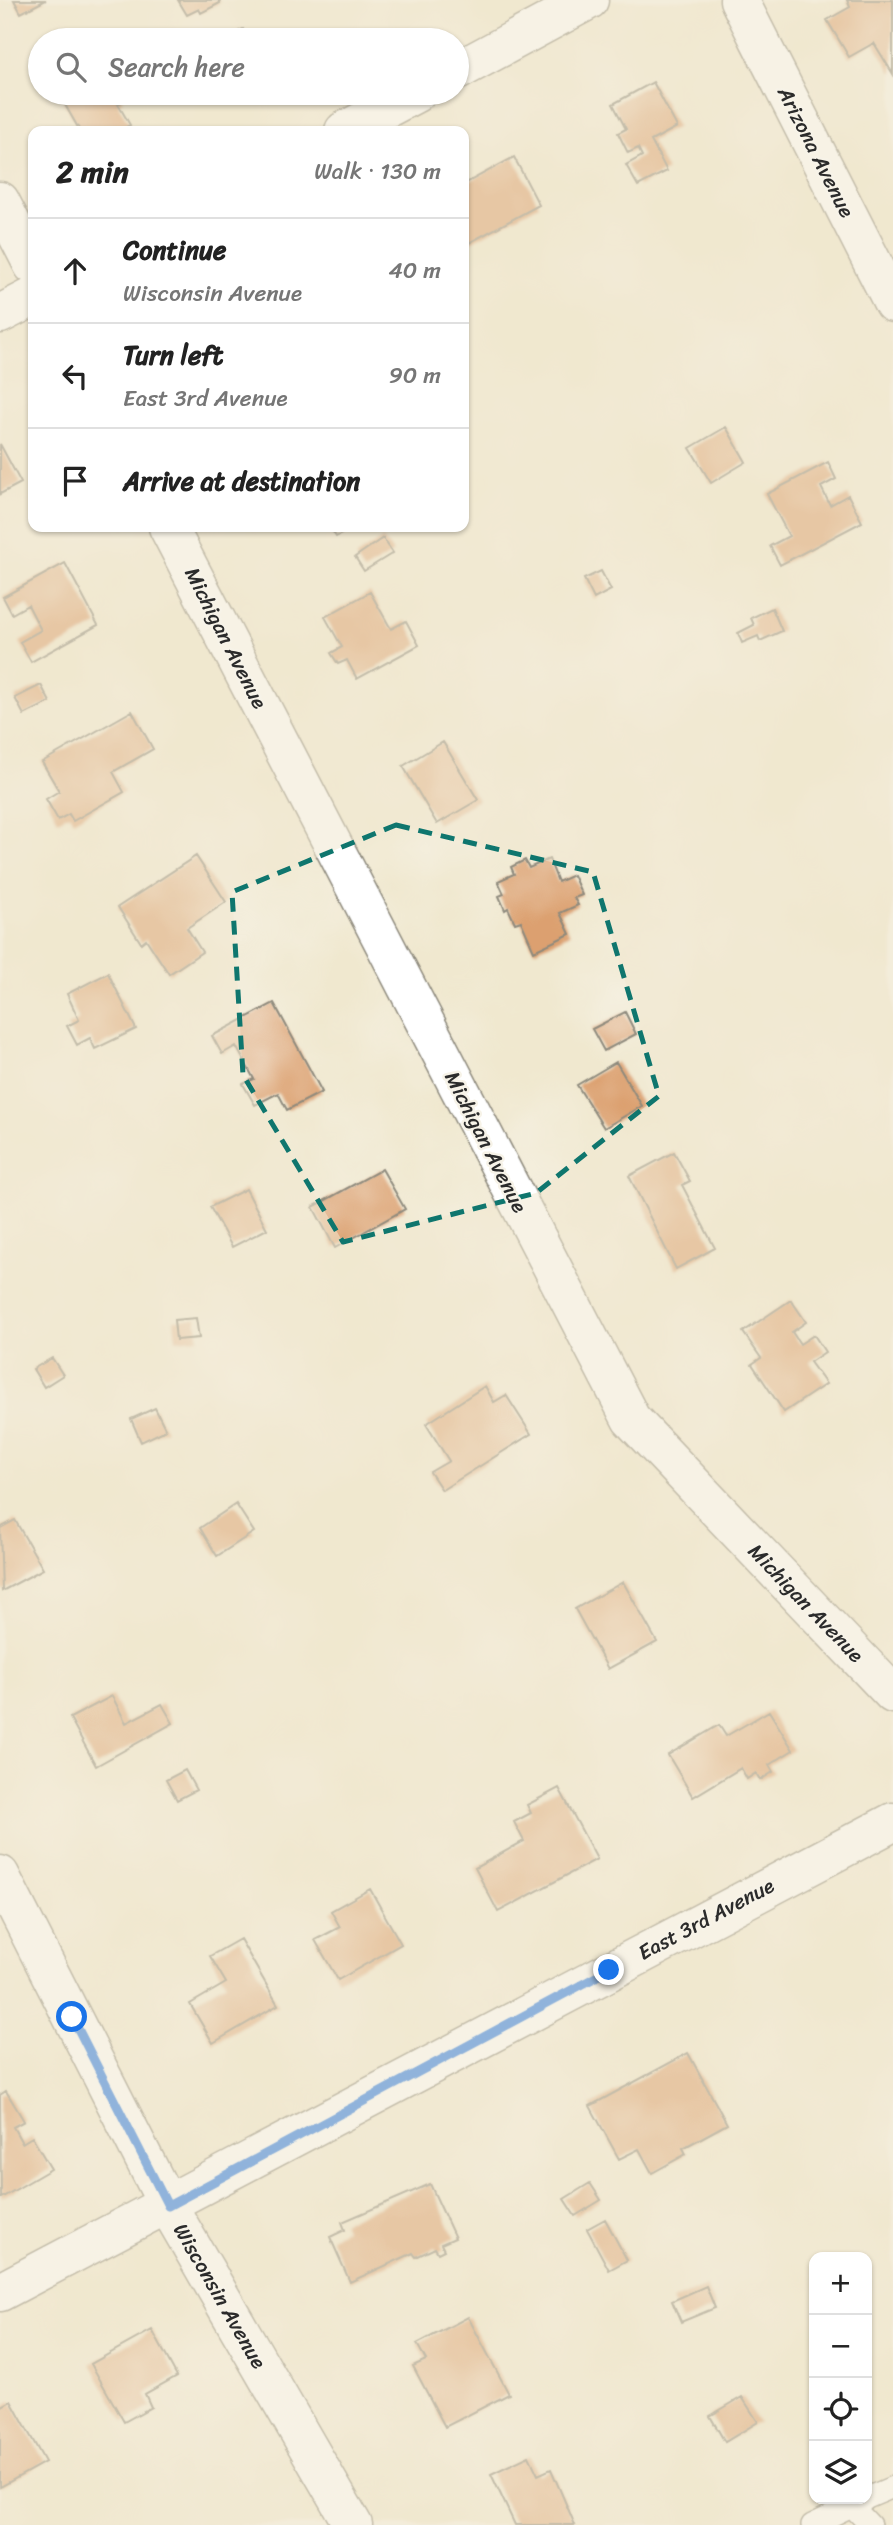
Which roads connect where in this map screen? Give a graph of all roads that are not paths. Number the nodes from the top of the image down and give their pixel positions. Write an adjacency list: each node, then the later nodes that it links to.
1 (589, 0): 3 (street)
2 (739, 0): 9 (street, Arizona Avenue)
3 (469, 65)
4 (393, 105): 5 (street)
5 (353, 126)
6 (0, 201): 7 (street)
7 (28, 255)
8 (28, 300): 10 (street)
9 (893, 303)
10 (0, 314)
11 (171, 532): 12 (street, Michigan Avenue)
12 (893, 1694)
13 (893, 1822): 15 (street, East 3rd Avenue)
14 (0, 1875): 15 (street, Wisconsin Avenue)
15 (168, 2206): 16 (street, East 3rd Avenue); 21 (street, Wisconsin Avenue)
16 (0, 2292)
17 (893, 2487): 18 (lane)
18 (872, 2496)
19 (855, 2504): 22 (lane)
20 (862, 2504): 23 (lane)
21 (353, 2525)
22 (812, 2525)
23 (870, 2525)

